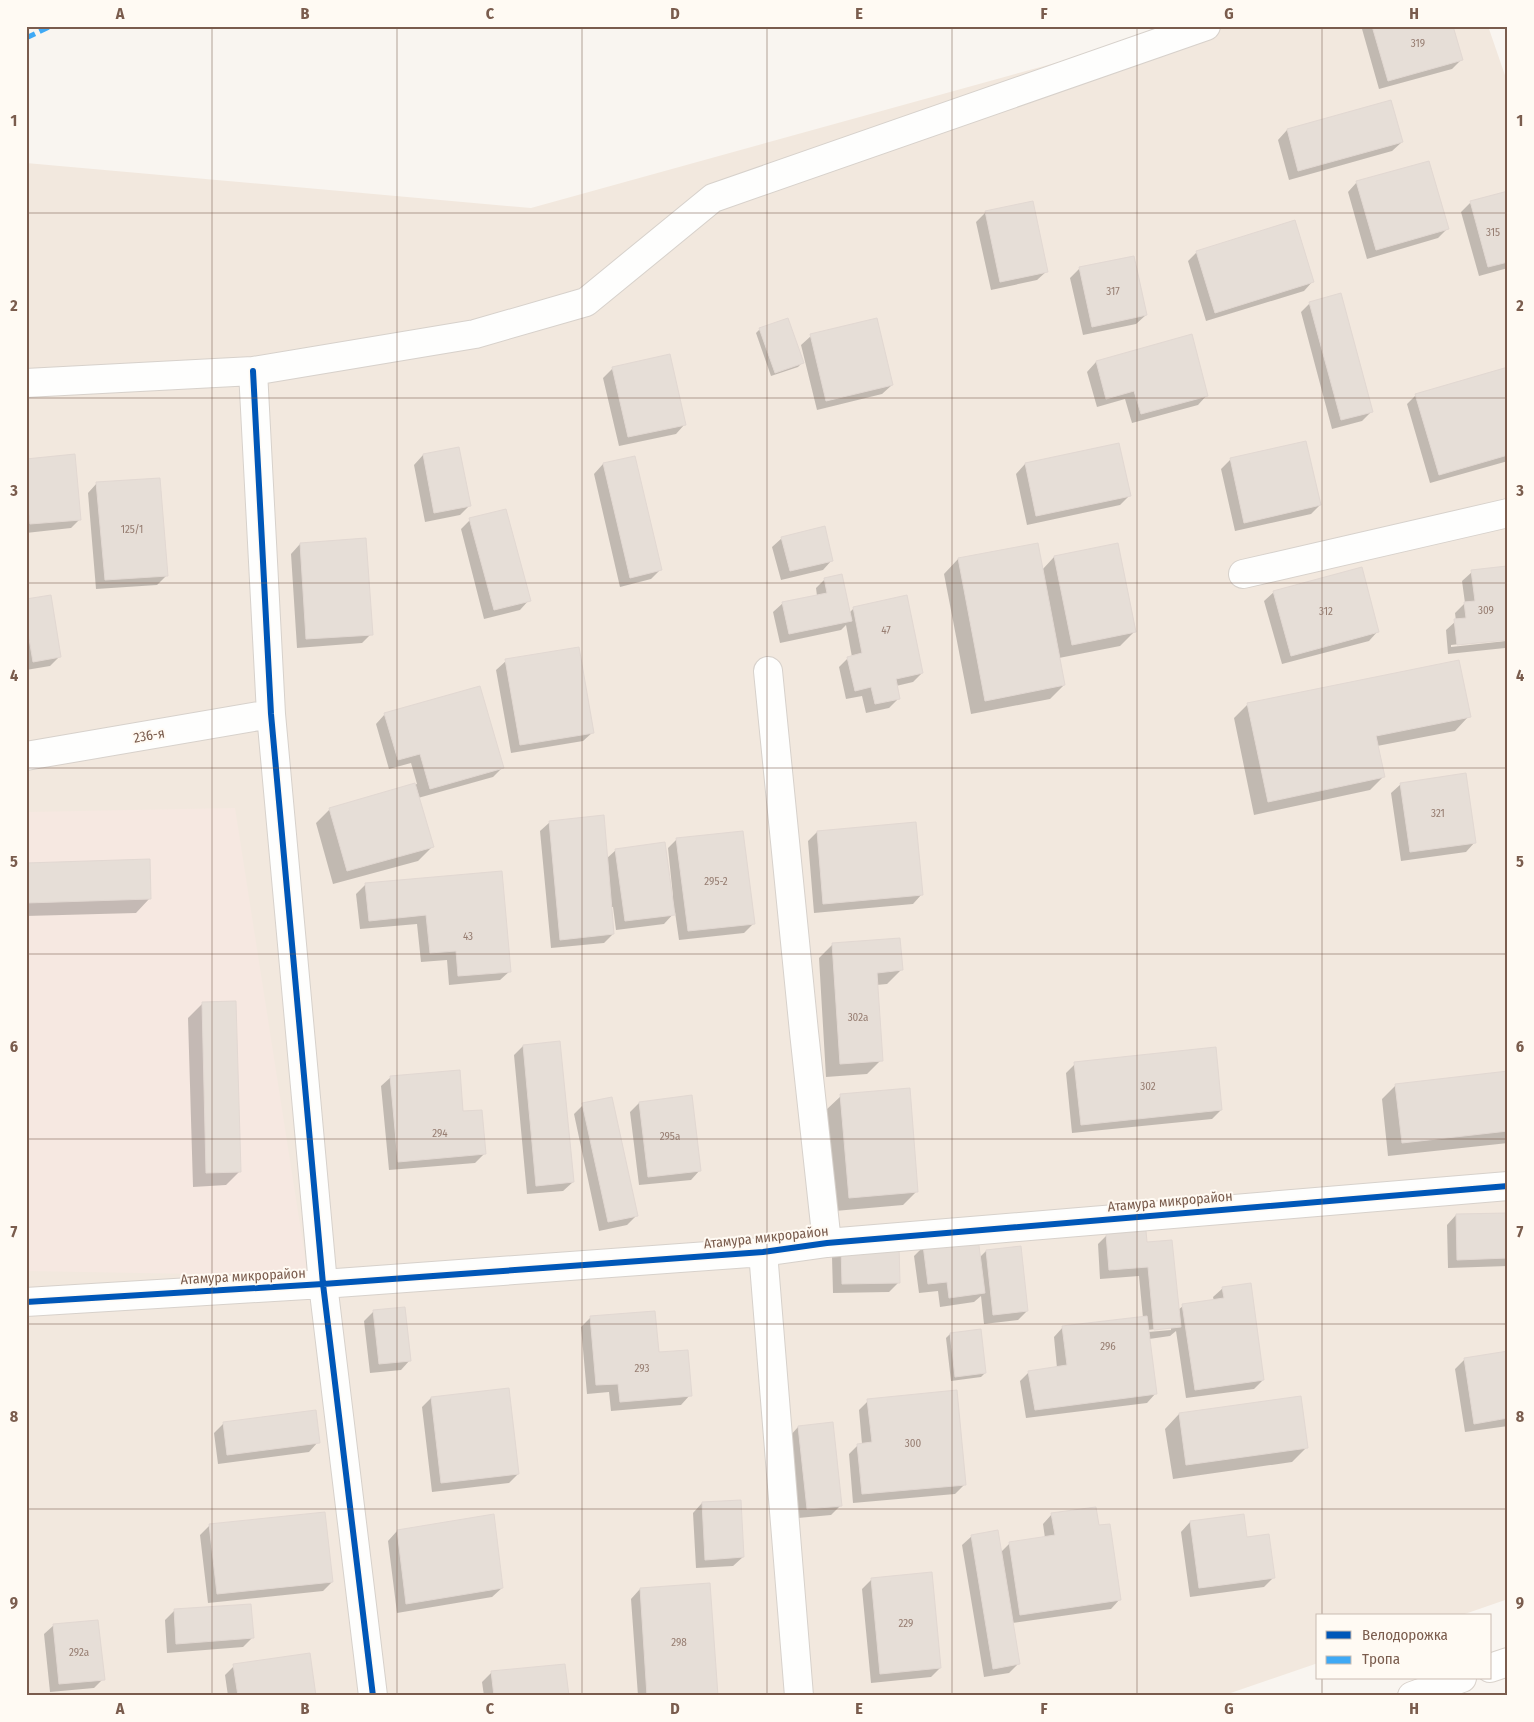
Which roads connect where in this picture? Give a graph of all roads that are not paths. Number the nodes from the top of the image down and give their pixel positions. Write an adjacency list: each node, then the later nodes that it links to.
1 (1206, 26): 2 (street)
2 (253, 371): 3 (street); 7 (street)
3 (26, 383)
4 (1508, 513): 5 (street)
5 (1243, 574)
6 (768, 672): 10 (street)
7 (271, 714): 8 (street, 236-я); 12 (street)
8 (26, 756)
9 (1508, 1186): 10 (street, Атамура микрорайон)
10 (827, 1243): 11 (street, Атамура микрорайон)
11 (763, 1252): 12 (street, Атамура микрорайон); 19 (street)
12 (323, 1284): 13 (street, Атамура микрорайон); 18 (street)
13 (26, 1302)
14 (1508, 1662): 15 (street)
15 (1492, 1667)
16 (1457, 1680): 17 (street)
17 (1425, 1694)
18 (373, 1696)
19 (799, 1696)

